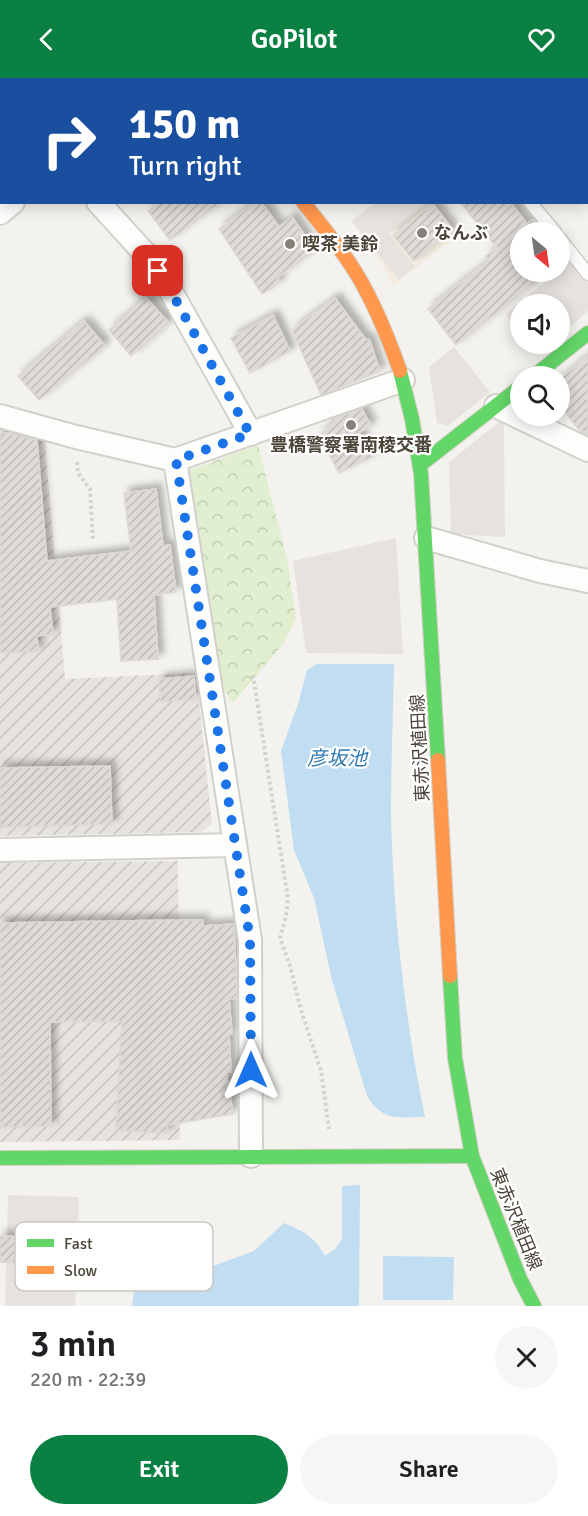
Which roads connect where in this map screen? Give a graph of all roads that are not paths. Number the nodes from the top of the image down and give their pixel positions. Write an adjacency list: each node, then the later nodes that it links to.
1 (100, 204): 13 (street)
2 (305, 204): 9 (main road, 東赤沢植田線)
3 (532, 204): 4 (lane)
4 (547, 222)
5 (570, 251): 6 (lane)
6 (588, 273)
7 (588, 333): 8 (main road)
8 (547, 366)
9 (403, 381): 13 (street); 16 (main road, 東赤沢植田線)
10 (510, 395): 11 (main road)
11 (496, 406): 14 (street); 16 (main road)
12 (0, 416): 15 (street)
13 (250, 434): 15 (street)
14 (588, 450)
15 (176, 460): 19 (street)
16 (420, 465): 17 (main road, 東赤沢植田線)
17 (426, 538): 18 (street); 22 (main road, 東赤沢植田線)
18 (588, 581)
19 (235, 844): 20 (street); 21 (street)
20 (0, 850)
21 (251, 1156): 22 (main road); 23 (main road)
22 (472, 1156): 24 (main road, 東赤沢植田線)
23 (0, 1158)
24 (534, 1306)

